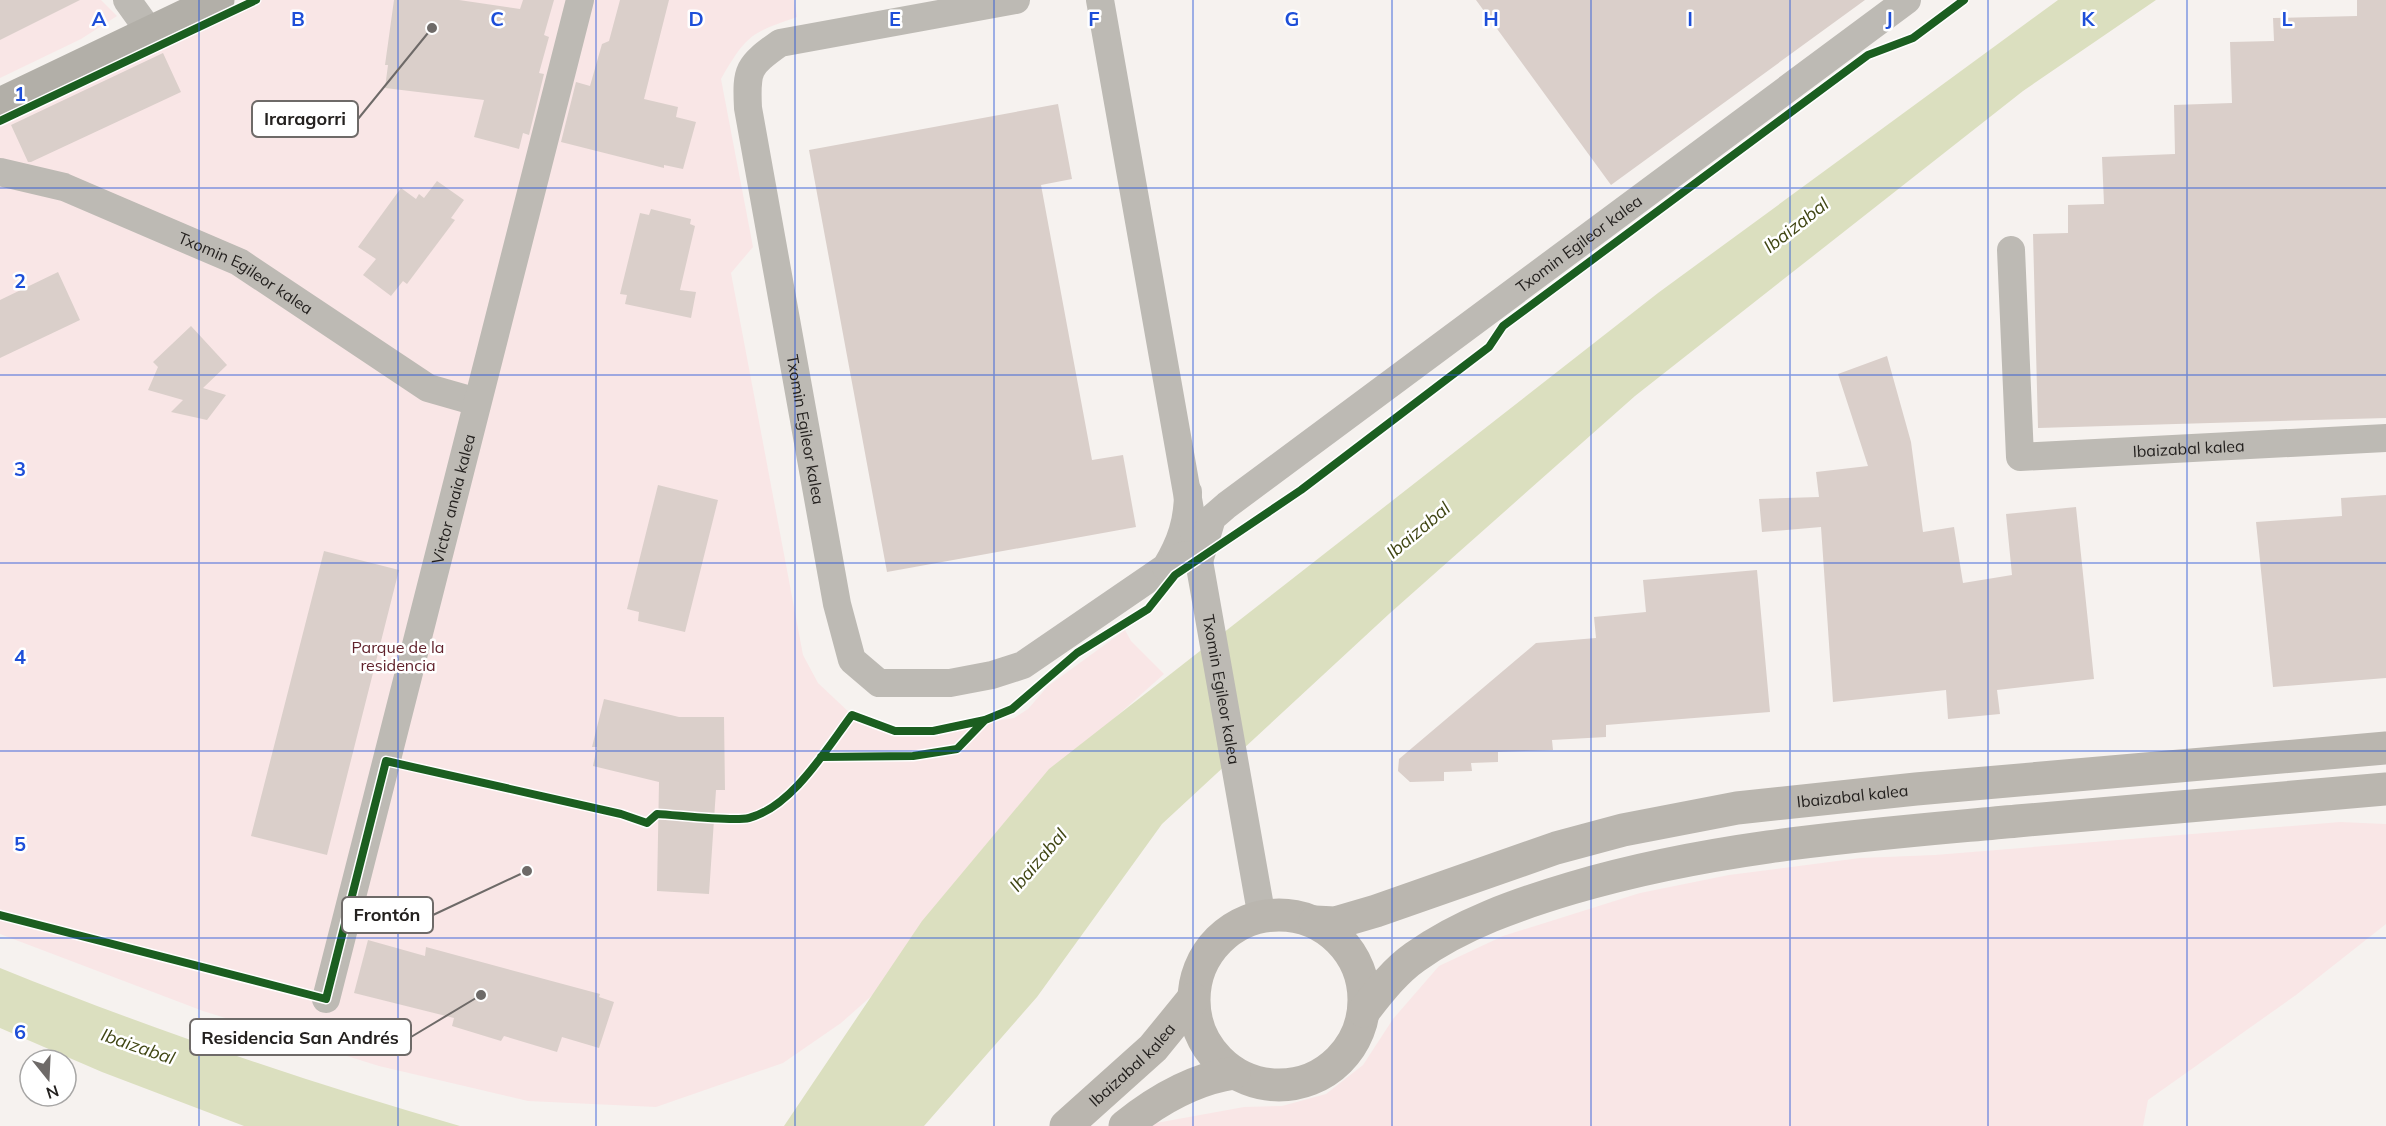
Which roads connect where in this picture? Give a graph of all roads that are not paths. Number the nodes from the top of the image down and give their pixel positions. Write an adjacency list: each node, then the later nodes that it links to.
1 (127, 0): 7 (street)
2 (218, 0): 7 (street)
3 (579, 0): 11 (street, Victor anaia kalea)
4 (1016, 0): 16 (street, Txomin Egileor kalea)
5 (1100, 0): 14 (street, Txomin Egileor kalea)
6 (1907, 0): 13 (street, Txomin Egileor kalea)
7 (150, 32): 8 (street)
8 (0, 104)
9 (0, 172): 11 (street, Txomin Egileor kalea)
10 (2011, 250): 12 (street, Ibaizabal kalea)
11 (477, 402): 21 (street, Victor anaia kalea)
12 (2386, 438)
13 (1253, 486): 14 (street); 15 (street)
14 (1188, 503): 15 (street, Txomin Egileor kalea); 16 (street, Txomin Egileor kalea)
15 (1200, 558): 16 (street); 19 (street, Txomin Egileor kalea)
16 (1166, 567)
17 (2386, 748): 20 (highway, Ibaizabal kalea)
18 (2386, 789): 23 (highway)
19 (1262, 918): 20 (highway); 22 (highway)
20 (1325, 923): 23 (highway)
21 (326, 999)
22 (1193, 999): 24 (highway); 25 (highway, Ibaizabal kalea)
23 (1364, 1011): 24 (highway)
24 (1234, 1073): 26 (highway)
25 (1066, 1126)
26 (1125, 1126)

